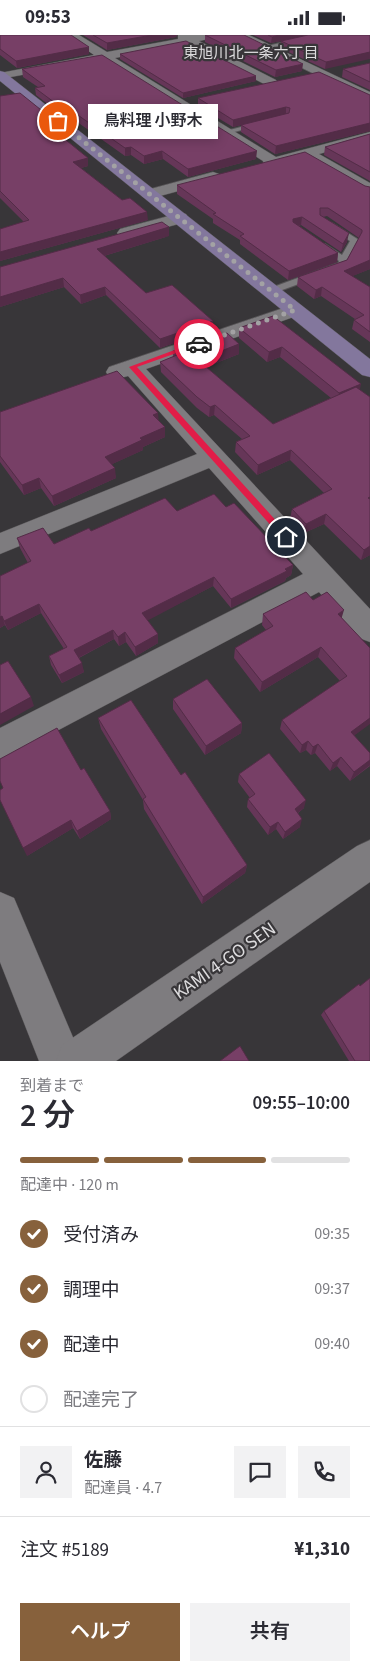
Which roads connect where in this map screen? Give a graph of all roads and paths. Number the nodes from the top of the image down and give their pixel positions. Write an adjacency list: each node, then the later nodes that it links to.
1 (71, 35): 7 (street)
2 (214, 35): 4 (street)
3 (240, 35): 6 (street)
4 (184, 37): 7 (street); 12 (street)
5 (300, 40): 6 (lane)
6 (266, 47): 9 (street)
7 (105, 56): 10 (street); 17 (street)
8 (342, 70): 9 (street)
9 (322, 74): 11 (street); 14 (street)
10 (1, 75): 13 (main road)
11 (301, 77)
12 (254, 87)
13 (24, 94): 15 (street); 26 (main road)
14 (370, 97)
15 (4, 98)
16 (199, 100): 17 (street)
17 (181, 104): 19 (street)
18 (269, 122): 19 (lane)
19 (226, 132): 22 (street)
20 (370, 136): 21 (street)
21 (307, 153): 22 (street); 25 (street)
22 (274, 162): 23 (street)
23 (256, 166)
24 (229, 173): 26 (street)
25 (370, 190)
26 (149, 194): 27 (main road)
27 (180, 218): 29 (street); 32 (main road)
28 (323, 220): 31 (lane)
29 (114, 237)
30 (312, 239): 31 (lane)
31 (344, 260): 32 (lane)
32 (271, 291): 33 (main road)
33 (295, 310): 34 (street); 35 (main road)
34 (132, 367): 36 (street); 37 (street)
35 (370, 370)
36 (97, 379)
37 (213, 457): 38 (street); 39 (street)
38 (0, 544)
39 (323, 577): 40 (street); 41 (street)
40 (370, 629)
41 (0, 745)
42 (370, 859): 45 (street, KAMI 4-GO SEN)
43 (0, 912): 44 (street)
44 (61, 1061)
45 (78, 1061)

